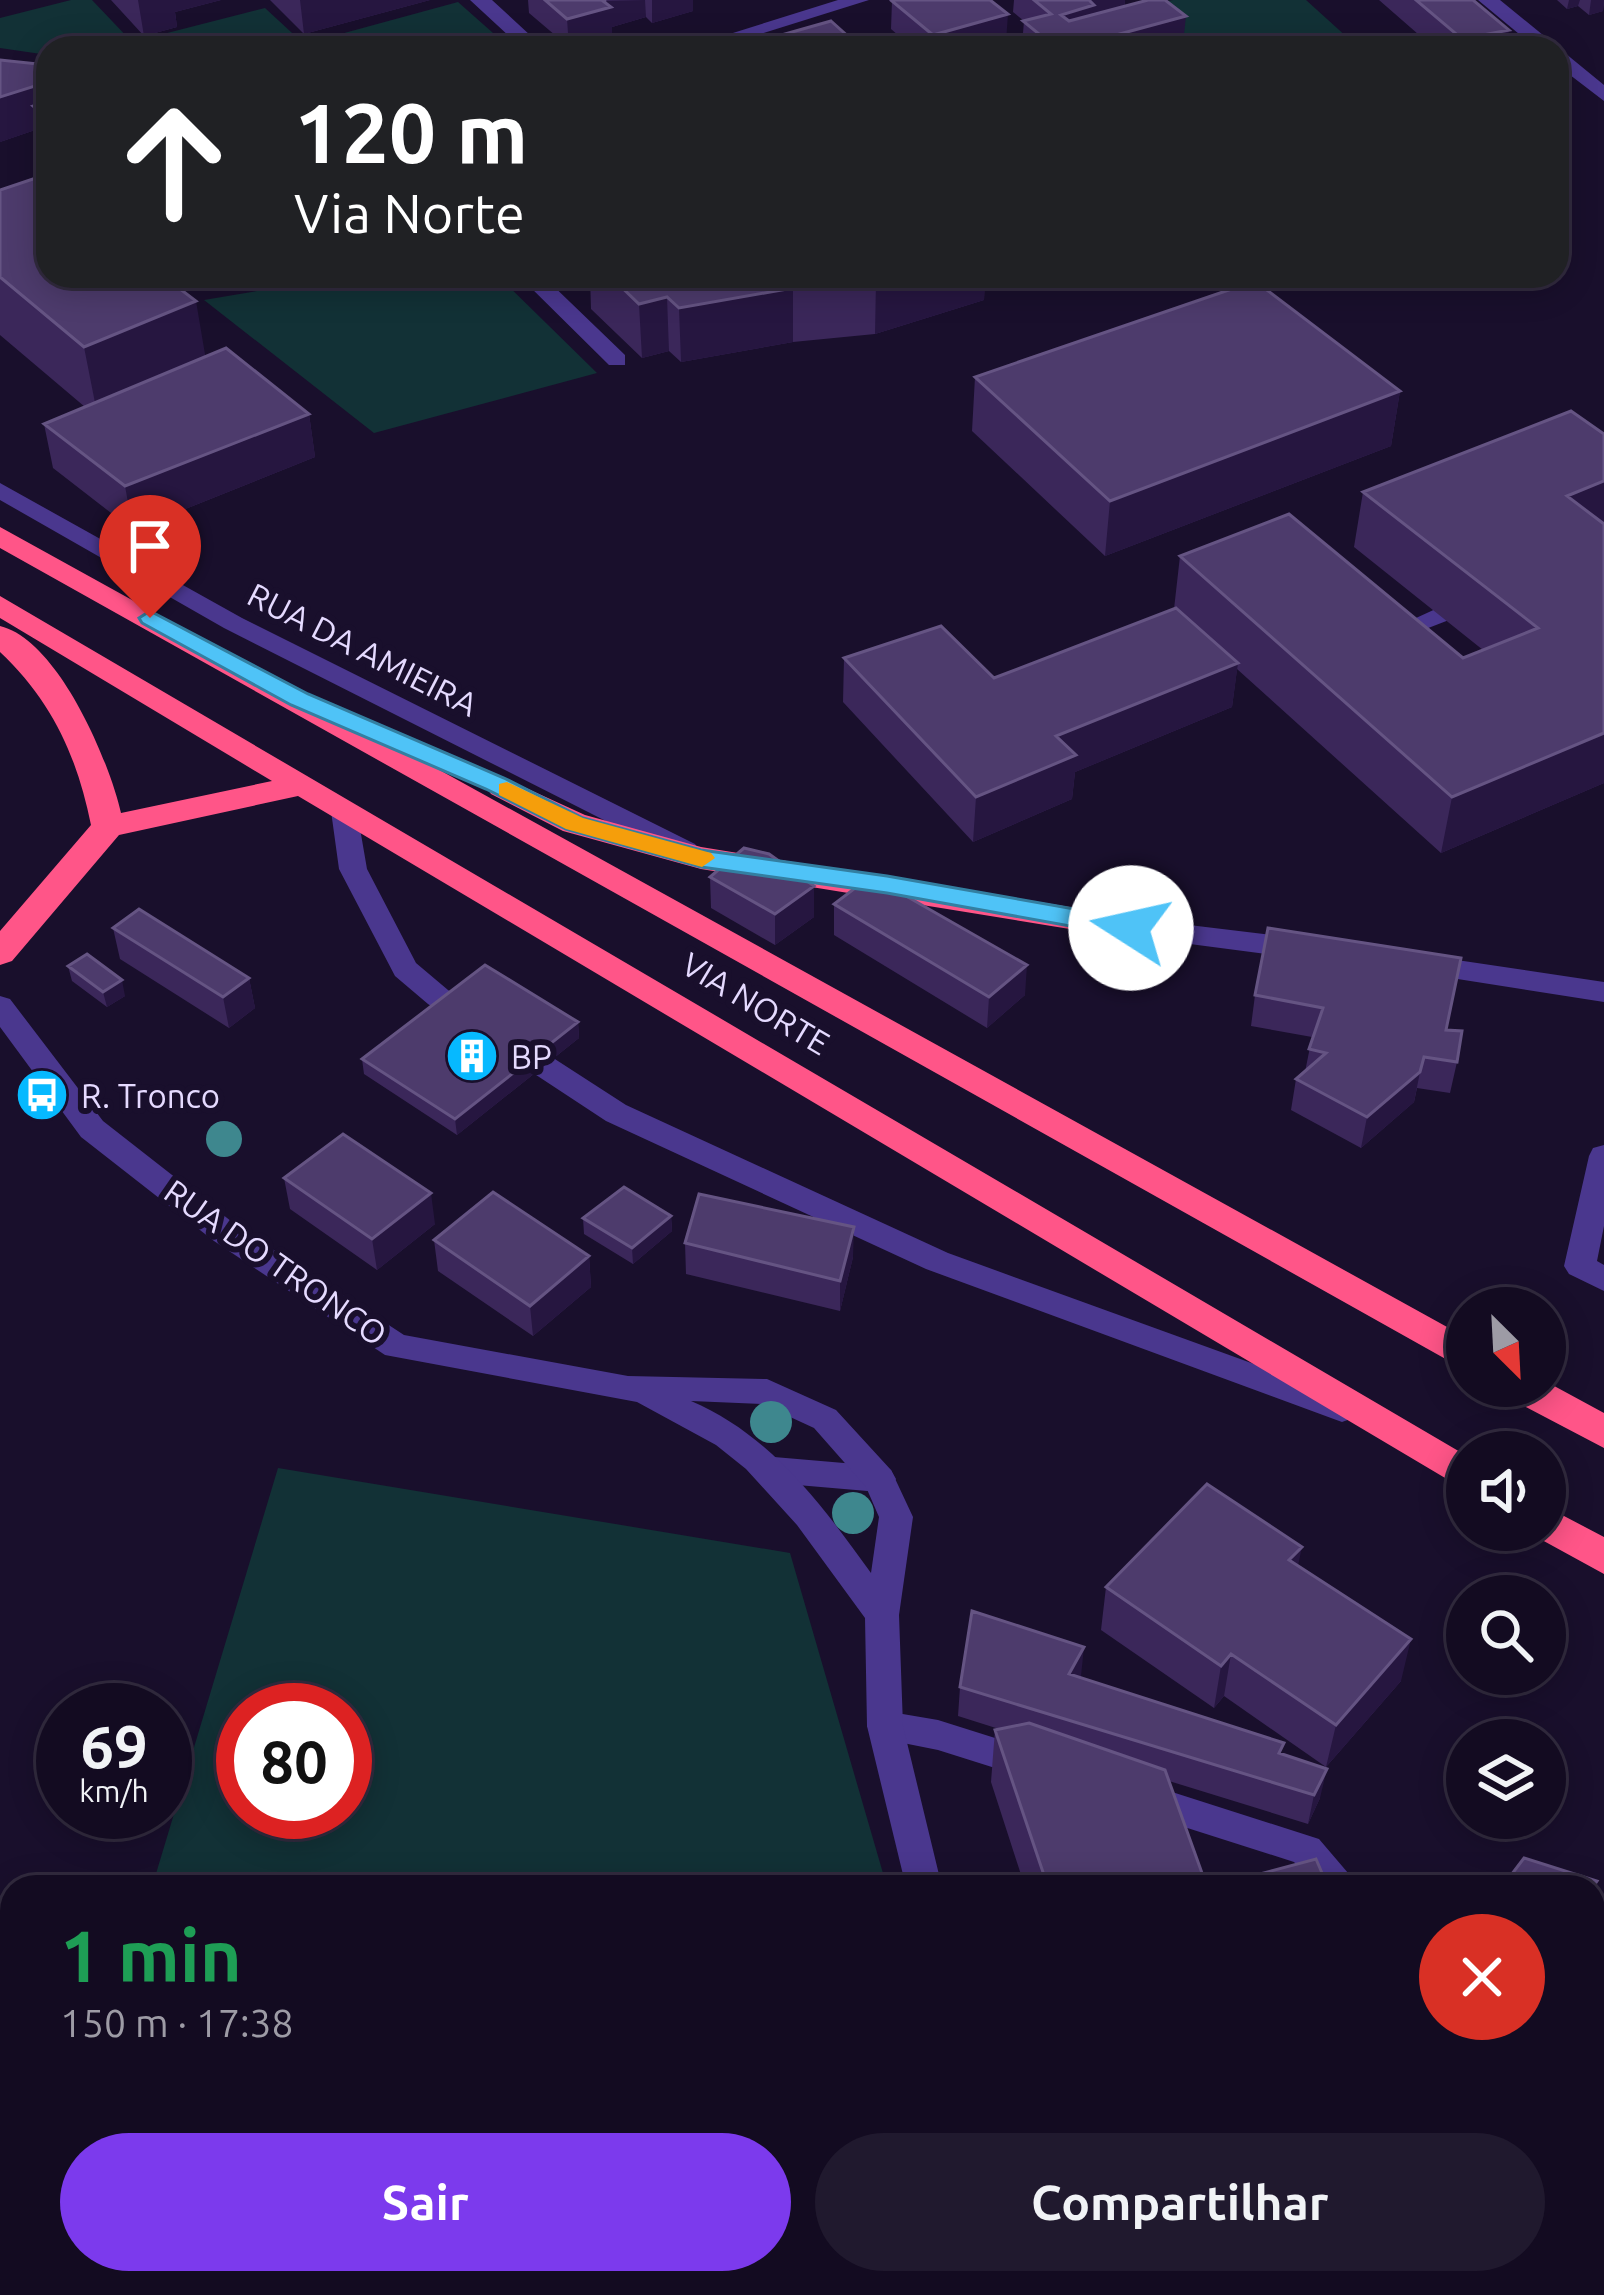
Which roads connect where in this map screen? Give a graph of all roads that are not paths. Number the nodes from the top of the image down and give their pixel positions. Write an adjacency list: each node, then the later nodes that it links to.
1 (480, 0): 4 (street)
2 (859, 0): 5 (street)
3 (1488, 0): 6 (street)
4 (520, 36)
5 (735, 36)
6 (1533, 36)
7 (1569, 66): 8 (street)
8 (1604, 95)
9 (542, 288): 10 (street)
10 (617, 360)
11 (0, 490): 21 (street, RUA DA AMIEIRA)
12 (0, 536): 17 (highway, VIA NORTE)
13 (0, 605): 18 (highway, VIA NORTE)
14 (1440, 615): 15 (street)
15 (1405, 629)
16 (0, 635): 20 (highway)
17 (300, 700): 21 (highway); 30 (highway, VIA NORTE)
18 (300, 785): 19 (highway, VIA NORTE); 20 (highway)
19 (344, 811): 33 (highway, VIA NORTE); 33 (street)
20 (108, 827): 24 (highway)
21 (701, 858): 22 (highway)
22 (1131, 928): 23 (street)
23 (1322, 952)
24 (0, 953)
25 (1392, 961): 26 (street)
26 (1604, 992)
27 (0, 1006): 31 (street, RUA DO TRONCO)
28 (1604, 1156): 29 (street)
29 (1604, 1279)
30 (1446, 1344)
31 (628, 1389): 36 (street, RUA DO TRONCO); 37 (street, RUA DO TRONCO)
32 (1559, 1407): 34 (highway)
33 (1376, 1421): 35 (highway, VIA NORTE)
34 (1604, 1432)
35 (1446, 1463)
36 (774, 1470): 37 (street); 40 (street, RUA DO TRONCO)
37 (879, 1479): 40 (street, RUA DO TRONCO)
38 (1566, 1534): 39 (highway)
39 (1604, 1557)
40 (882, 1615): 41 (street, RUA DO TRONCO)
41 (885, 1726): 42 (street); 44 (street, RUA DO TRONCO)
42 (1068, 1775)
43 (1111, 1789): 45 (street)
44 (921, 1875)
45 (1330, 1875)

